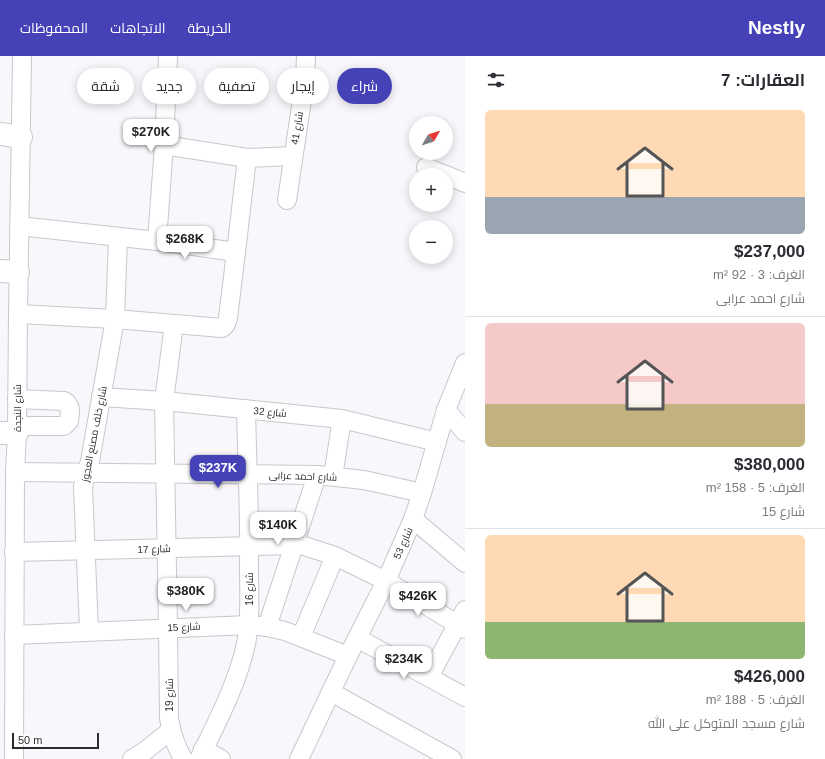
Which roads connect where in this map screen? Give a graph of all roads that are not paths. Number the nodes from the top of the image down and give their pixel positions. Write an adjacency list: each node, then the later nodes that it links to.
1 (22, 56): 4 (street, شارع النجدة)
2 (168, 56): 5 (street)
3 (306, 56): 6 (street, شارع 41)
4 (11, 135): 11 (street, شارع النجدة)
5 (164, 145): 7 (street); 13 (street)
6 (293, 156): 7 (street); 10 (street, شارع 41)
7 (248, 158): 14 (street)
8 (453, 178): 9 (street)
9 (465, 183)
10 (287, 200)
11 (19, 226): 12 (street); 15 (street, شارع النجدة)
12 (118, 238): 13 (street); 17 (street, شارع خلف مصنع العجوز)
13 (157, 241): 14 (street)
14 (236, 252): 18 (street)
15 (9, 272): 16 (street, شارع النجدة)
16 (18, 314): 17 (street); 21 (street, شارع النجدة)
17 (115, 319): 18 (street); 20 (street, شارع خلف مصنع العجوز)
18 (174, 324): 22 (street, شارع 19)
19 (465, 363): 24 (street, شارع 53)
20 (101, 397): 22 (street, شارع 32); 30 (street, شارع خلف مصنع العجوز)
21 (17, 399): 26 (street, شارع النجدة); 26 (street)
22 (164, 401): 23 (street, شارع 32); 31 (street, شارع 19)
23 (246, 410): 25 (street, شارع 32); 32 (street, شارع 16)
24 (446, 410): 27 (street); 28 (street, شارع 53)
25 (342, 419): 28 (street, شارع 32); 33 (street)
26 (12, 431): 29 (street, شارع النجدة)
27 (465, 432)
28 (437, 442): 34 (street, شارع 53)
29 (15, 472): 30 (street, شارع احمد عرابى); 40 (street, شارع النجدة)
30 (87, 472): 31 (street, شارع احمد عرابى); 39 (street, شارع خلف مصنع العجوز)
31 (165, 473): 32 (street, شارع احمد عرابى); 38 (street, شارع 19)
32 (248, 474): 33 (street, شارع احمد عرابى); 37 (street, شارع 16)
33 (325, 476): 34 (street, شارع احمد عرابى); 36 (street)
34 (422, 493): 35 (street, شارع 53)
35 (413, 519): 42 (street); 43 (street, شارع 53)
36 (295, 544): 37 (street, شارع 17); 41 (street, شارع 17); 46 (street)
37 (249, 546): 38 (street, شارع 17); 45 (street, شارع 16)
38 (166, 548): 39 (street, شارع 17); 47 (street, شارع 19)
39 (86, 551): 40 (street, شارع 17); 48 (street, شارع خلف مصنع العجوز)
40 (14, 552): 49 (street, شارع النجدة)
41 (335, 556): 43 (street, شارع 17); 50 (street)
42 (465, 563)
43 (386, 581): 44 (street, شارع 17); 51 (street, شارع 53)
44 (462, 621): 53 (street)
45 (249, 625): 46 (street, شارع 15); 47 (street, شارع 15); 57 (street, شارع 16)
46 (267, 627): 50 (street, شارع 15)
47 (168, 628): 48 (street, شارع 15); 56 (street, شارع 19)
48 (88, 632): 49 (street, شارع 15)
49 (14, 635): 60 (street, شارع النجدة)
50 (301, 637): 52 (street, شارع 15)
51 (358, 638): 52 (street, شارع 53); 53 (street)
52 (348, 656): 54 (street, شارع 53)
53 (429, 677): 55 (street)
54 (331, 692): 59 (street, شارع 53); 63 (street)
55 (465, 697)
56 (171, 730): 58 (street); 61 (street, شارع 19)
57 (201, 754): 62 (street)
58 (142, 756)
59 (302, 758)
60 (14, 759)
61 (183, 759)
62 (221, 759)
63 (452, 759)

